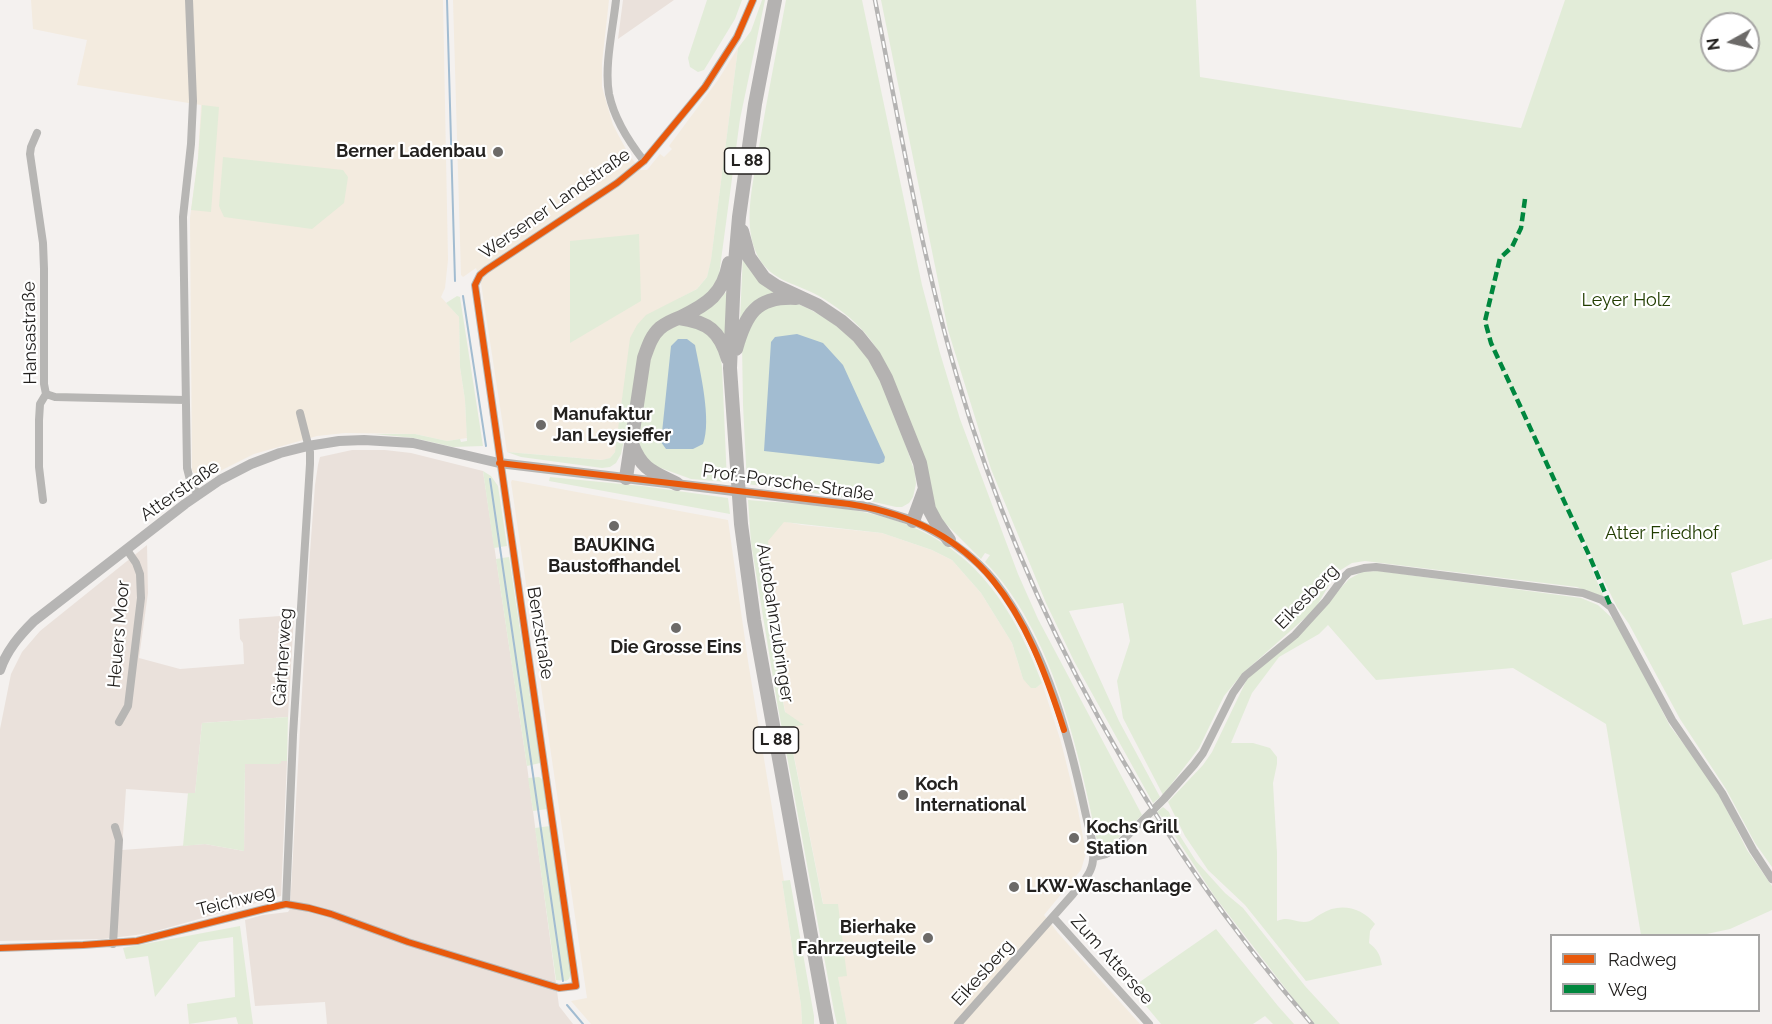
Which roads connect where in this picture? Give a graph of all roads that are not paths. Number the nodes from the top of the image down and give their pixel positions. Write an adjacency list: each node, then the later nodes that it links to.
1 (189, 0): 13 (street)
2 (616, 0): 6 (street)
3 (753, 0): 6 (street, Wersener Landstraße)
4 (775, 0): 7 (highway, L 88)
5 (37, 133): 12 (street, Hansastraße)
6 (644, 161): 8 (street, Wersener Landstraße)
7 (739, 217): 9 (highway); 10 (highway); 11 (highway, L 88)
8 (474, 285): 17 (street, Benzstraße)
9 (800, 298): 11 (highway); 20 (highway)
10 (679, 318): 11 (highway); 15 (highway)
11 (730, 368): 37 (highway, Autobahnzubringer / L 88)
12 (46, 394): 13 (street, Hansastraße); 22 (street)
13 (185, 400): 21 (street)
14 (300, 413): 16 (street, Gärtnerweg)
15 (632, 444): 18 (highway); 19 (highway)
16 (308, 446): 17 (street, Atterstraße); 21 (street, Atterstraße); 32 (street, Gärtnerweg)
17 (499, 463): 18 (street, Prof.-Porsche-Straße); 36 (street, Benzstraße)
18 (626, 477): 19 (street, Prof.-Porsche-Straße)
19 (677, 484): 23 (street, Prof.-Porsche-Straße)
20 (925, 489): 23 (highway); 24 (highway)
21 (198, 494): 25 (street, Atterstraße)
22 (43, 500)
23 (913, 521): 24 (street, Prof.-Porsche-Straße)
24 (949, 540): 30 (street, Prof.-Porsche-Straße)
25 (127, 550): 26 (street, Atterstraße); 28 (street, Heuers Moor)
26 (2, 657): 27 (street, Atterstraße)
27 (0, 670)
28 (119, 722)
29 (115, 827): 34 (street)
30 (1094, 857): 31 (street, Eikesberg); 33 (street, Eikesberg)
31 (1772, 879)
32 (286, 904): 34 (street, Teichweg); 36 (street, Teichweg)
33 (1053, 917): 38 (street, Eikesberg); 39 (street, Zum Attersee)
34 (113, 944): 35 (street, Teichweg)
35 (0, 948)
36 (576, 986)
37 (827, 1024)
38 (958, 1024)
39 (1149, 1024)

